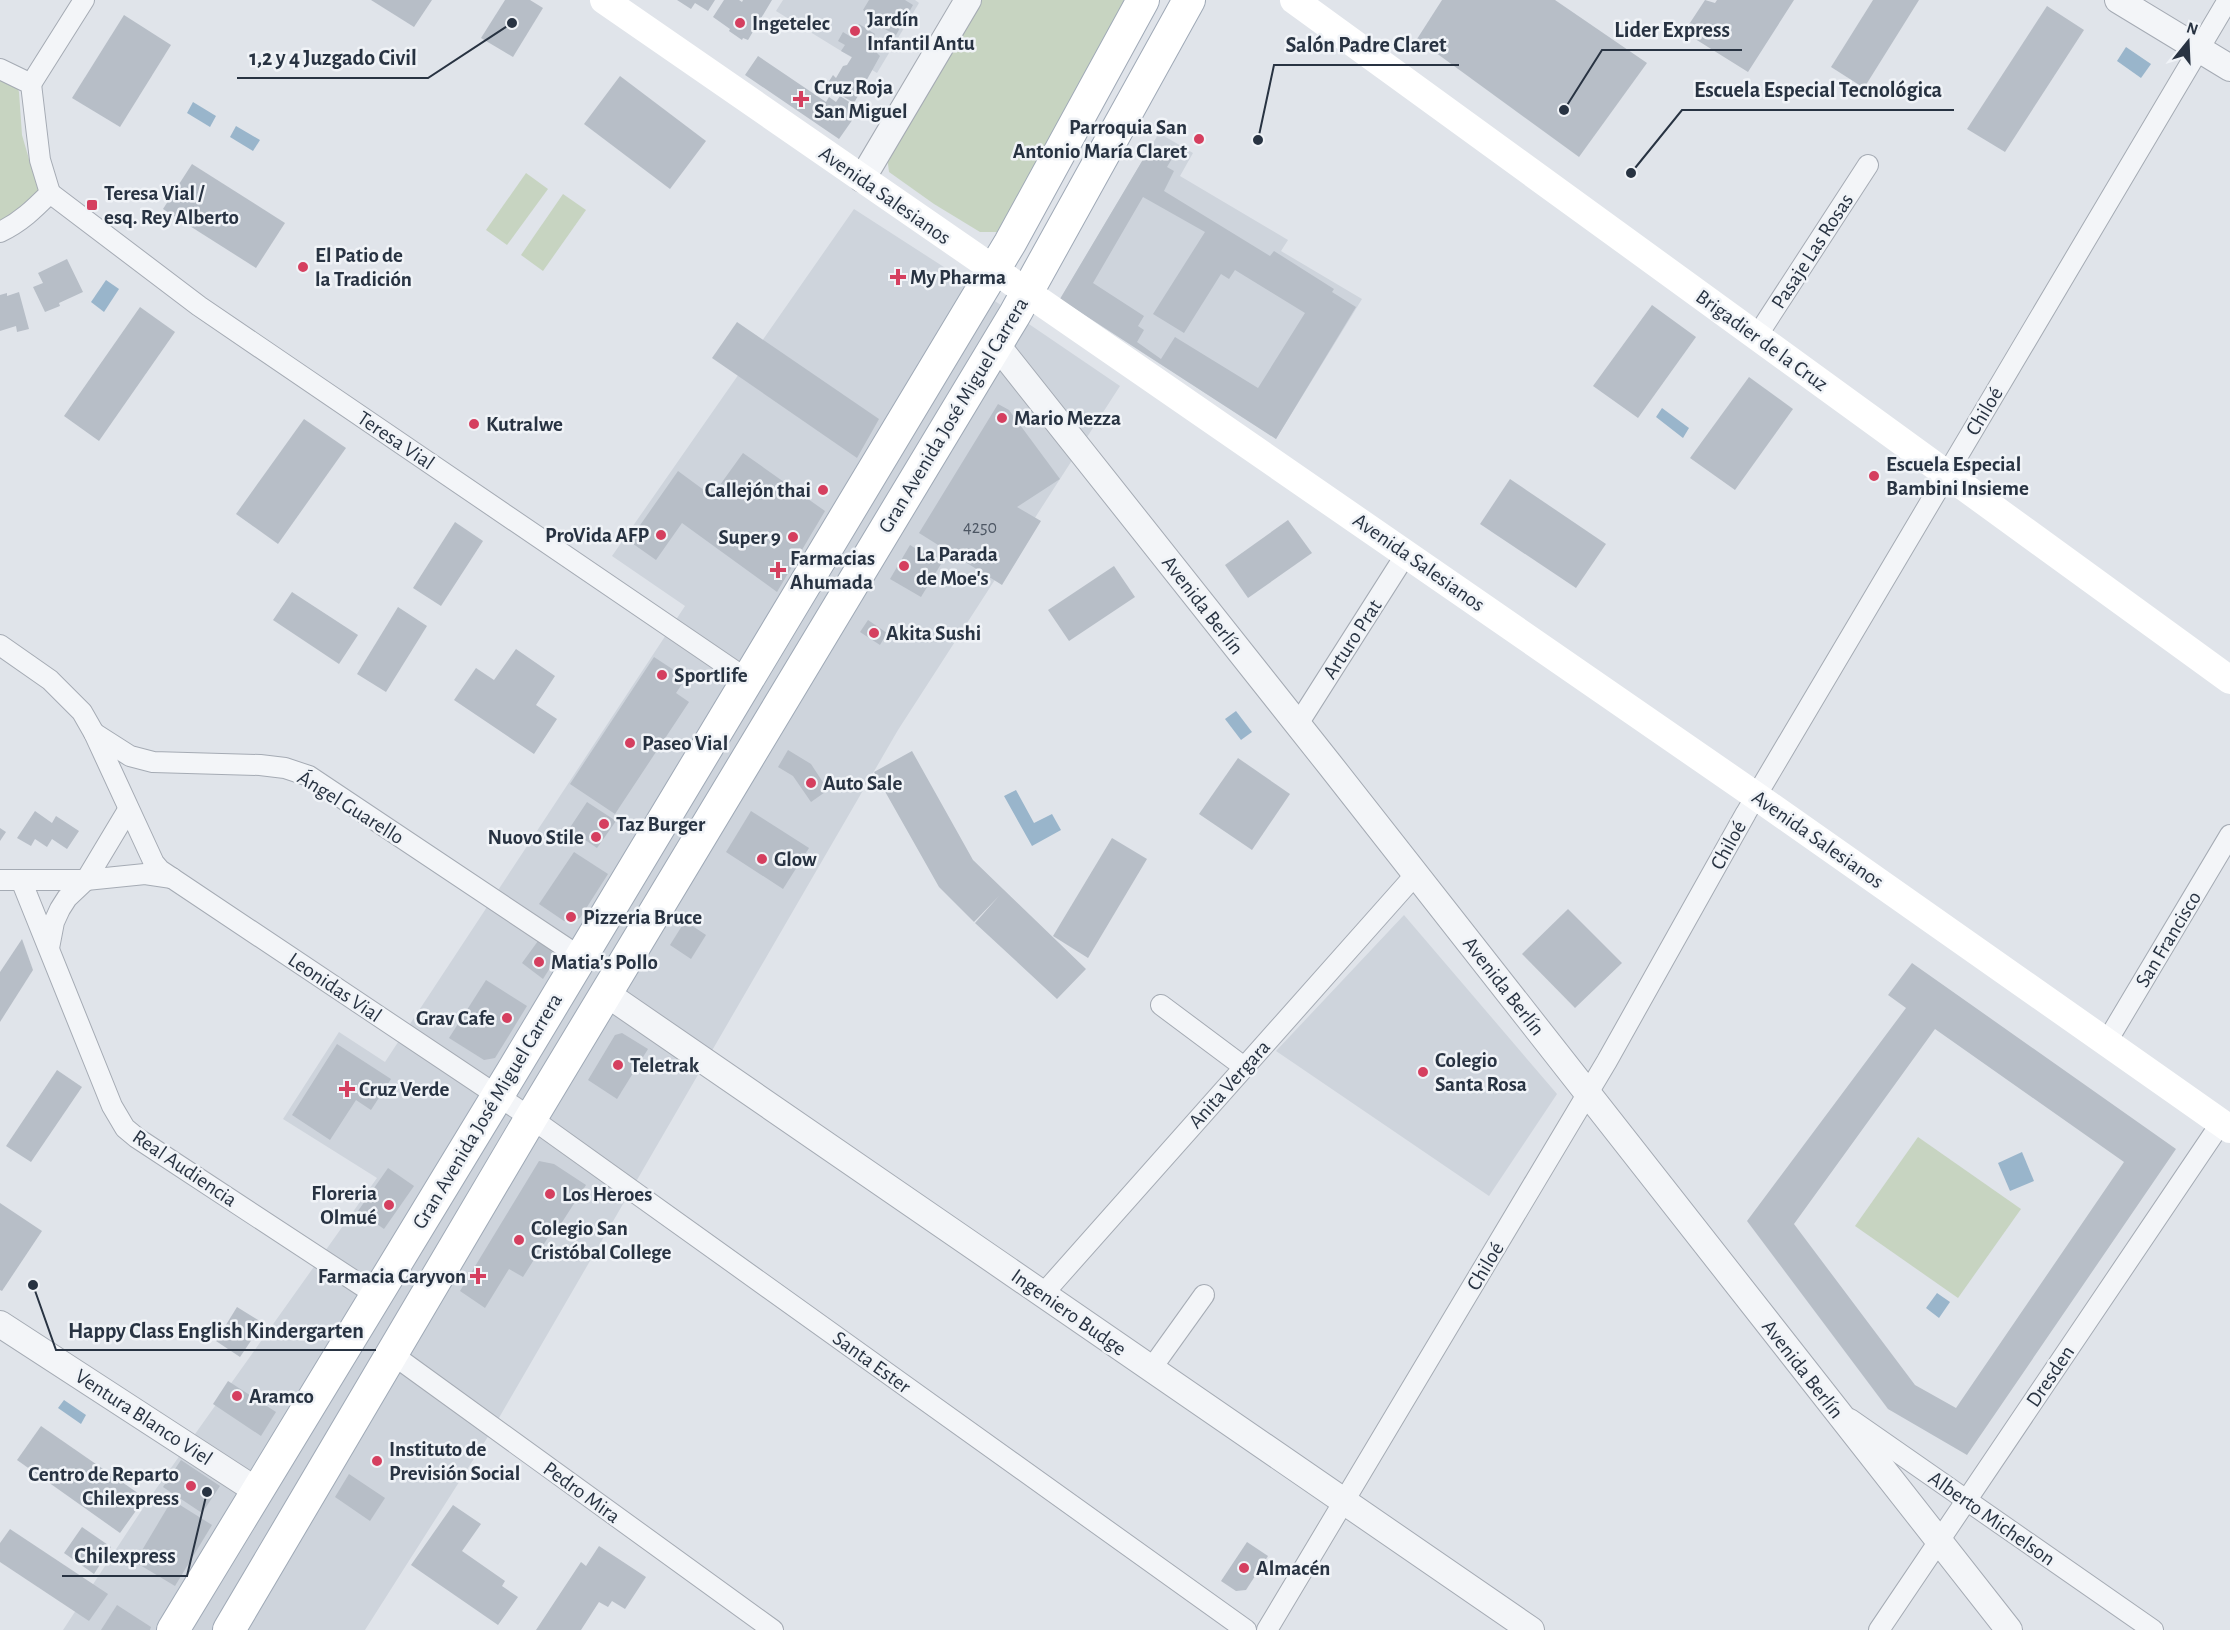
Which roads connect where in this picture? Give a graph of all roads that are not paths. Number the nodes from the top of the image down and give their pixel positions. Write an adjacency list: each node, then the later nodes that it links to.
1 (84, 0): 12 (street)
2 (604, 0): 14 (main road, Avenida Salesianos)
3 (968, 0): 14 (street)
4 (1143, 0): 17 (main road, Gran Avenida José Miguel Carrera)
5 (1189, 0): 18 (main road, Gran Avenida José Miguel Carrera)
6 (1294, 0): 19 (main road, Brigadier de la Cruz)
7 (2118, 0): 9 (street)
8 (2228, 0): 9 (street, Chiloé)
9 (2199, 49): 11 (street); 21 (street, Chiloé)
10 (0, 69): 12 (street)
11 (2230, 69)
12 (31, 84): 15 (street)
13 (1868, 165): 19 (street, Pasaje Las Rosas)
14 (862, 179): 17 (main road, Avenida Salesianos)
15 (50, 193): 16 (street); 24 (street, Teresa Vial)
16 (0, 231)
17 (994, 270): 18 (main road, Avenida Salesianos); 24 (main road, Gran Avenida José Miguel Carrera)
18 (1028, 292): 20 (main road, Gran Avenida José Miguel Carrera); 22 (main road, Avenida Salesianos)
19 (1757, 336): 21 (main road, Brigadier de la Cruz)
20 (996, 344): 26 (street, Avenida Berlín); 27 (main road, Gran Avenida José Miguel Carrera)
21 (1947, 475): 25 (main road, Brigadier de la Cruz); 29 (street, Chiloé)
22 (1406, 554): 26 (street, Arturo Prat); 29 (main road, Avenida Salesianos)
23 (0, 645): 28 (street, Ángel Guarello)
24 (748, 680): 27 (main road); 38 (main road, Gran Avenida José Miguel Carrera)
25 (2230, 680)
26 (1298, 724): 32 (street, Avenida Berlín)
27 (766, 727): 39 (main road, Gran Avenida José Miguel Carrera)
28 (94, 733): 30 (street, Ángel Guarello); 38 (street, Ángel Guarello)
29 (1756, 796): 41 (main road, Avenida Salesianos); 43 (street, Chiloé)
30 (128, 810): 33 (street, Leonidas Vial); 36 (street)
31 (2230, 834): 41 (street, San Francisco)
32 (1416, 874): 42 (street, Anita Vergara); 43 (street, Avenida Berlín)
33 (172, 878): 36 (street, Leonidas Vial); 44 (street, Leonidas Vial)
34 (0, 880): 35 (street)
35 (21, 880): 36 (street, Leonidas Vial); 37 (street, Real Audiencia)
36 (86, 880): 37 (street)
37 (49, 950): 49 (street, Real Audiencia)
38 (580, 957): 44 (main road, Gran Avenida José Miguel Carrera)
39 (607, 994): 45 (main road, Gran Avenida José Miguel Carrera); 47 (street, Ingeniero Budge)
40 (1161, 1005): 42 (street)
41 (2106, 1043): 46 (main road, Avenida Salesianos)
42 (1244, 1067): 47 (street, Anita Vergara)
43 (1588, 1093): 53 (street, Avenida Berlín); 56 (street, Chiloé)
44 (497, 1096): 45 (street, Santa Ester); 49 (main road, Gran Avenida José Miguel Carrera)
45 (531, 1118): 51 (main road, Gran Avenida José Miguel Carrera); 61 (street, Santa Ester)
46 (2226, 1126): 55 (street, Dresden)
47 (1043, 1294): 52 (street, Ingeniero Budge)
48 (1204, 1294): 52 (street)
49 (376, 1295): 54 (main road, Gran Avenida José Miguel Carrera)
50 (0, 1324): 54 (street, Ventura Blanco Viel)
51 (392, 1354): 59 (main road, Gran Avenida José Miguel Carrera); 60 (street, Pedro Mira)
52 (1151, 1369): 56 (street, Ingeniero Budge)
53 (1832, 1406): 55 (street, Alberto Michelson); 57 (street, Avenida Berlín)
54 (258, 1491): 58 (main road, Gran Avenida José Miguel Carrera)
55 (1966, 1500): 57 (street, Dresden); 66 (street, Alberto Michelson)
56 (1344, 1502): 62 (street, Chiloé); 63 (street, Ingeniero Budge)
57 (1938, 1540): 64 (street, Dresden); 65 (street, Avenida Berlín)
58 (173, 1630)
59 (230, 1630)
60 (773, 1630)
61 (1246, 1630)
62 (1267, 1630)
63 (1531, 1630)
64 (1879, 1630)
65 (2009, 1630)
66 (2153, 1630)

